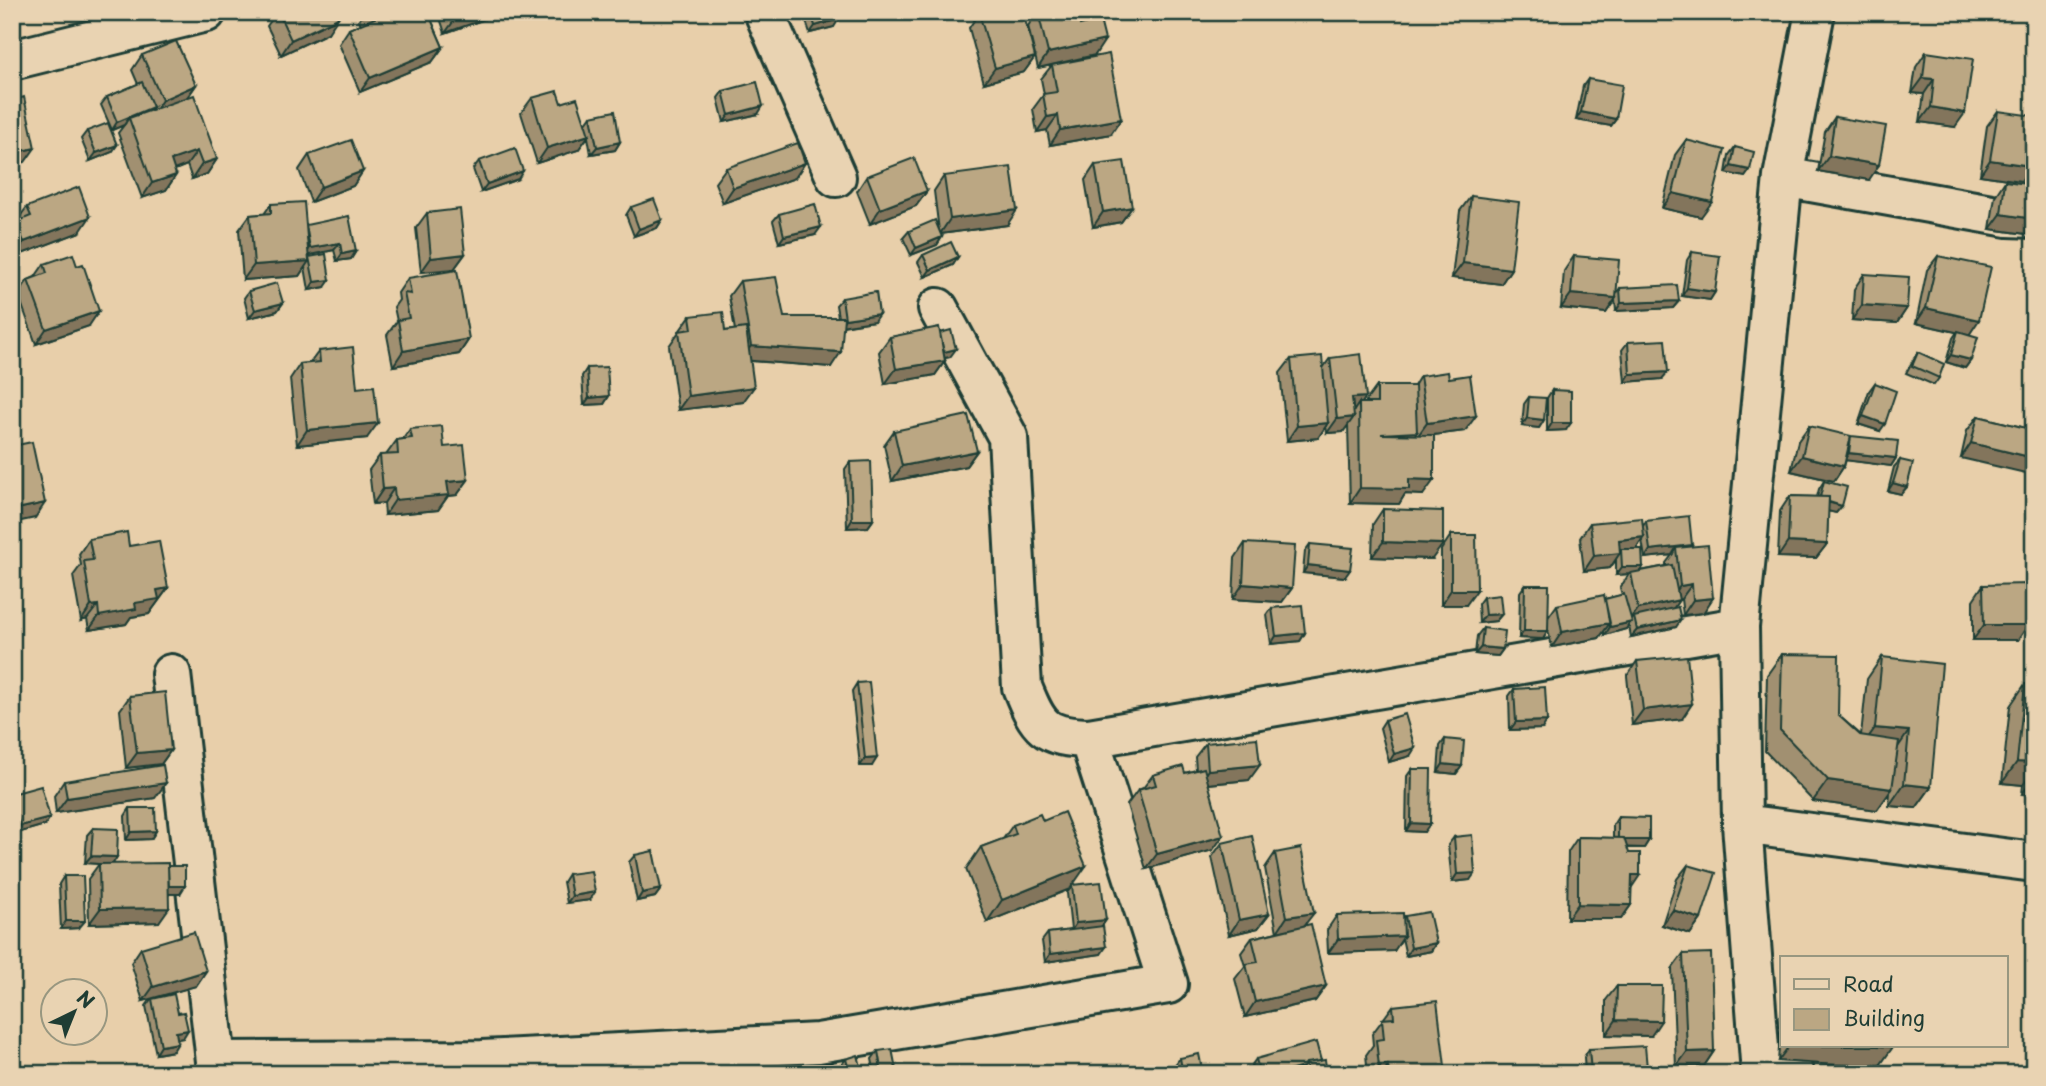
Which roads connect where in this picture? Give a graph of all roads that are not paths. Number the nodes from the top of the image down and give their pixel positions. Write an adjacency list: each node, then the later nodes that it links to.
1 (206, 12): 4 (street)
2 (764, 12): 5 (street)
3 (1815, 12): 6 (street)
4 (12, 60)
5 (835, 177)
6 (1783, 177): 7 (street); 9 (street)
7 (2034, 218)
8 (938, 308): 11 (street)
9 (1739, 627): 11 (street); 12 (street)
10 (171, 674): 14 (street)
11 (1089, 738): 14 (street)
12 (1742, 824): 13 (street); 15 (street)
13 (2034, 862)
14 (473, 1067)
15 (1761, 1074): 16 (street)
16 (1794, 1074)

